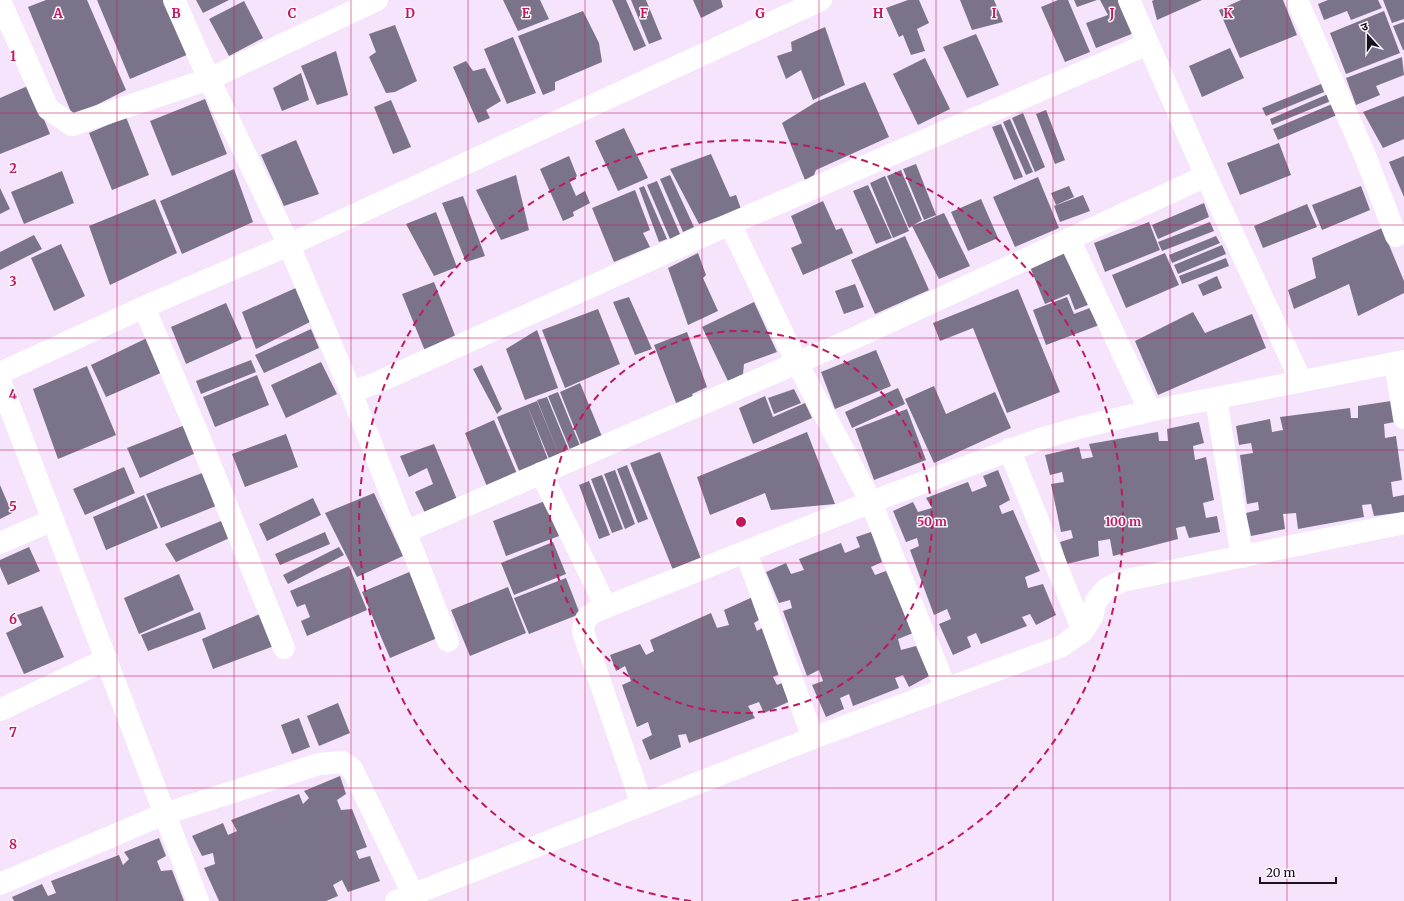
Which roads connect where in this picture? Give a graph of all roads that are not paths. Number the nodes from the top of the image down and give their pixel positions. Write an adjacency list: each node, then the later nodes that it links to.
1 (174, 0): 8 (street)
2 (377, 0): 8 (street)
3 (821, 0): 13 (street)
4 (1129, 0): 7 (street)
5 (1297, 0): 11 (street)
6 (0, 1): 8 (street)
7 (1148, 44): 9 (street); 10 (street)
8 (209, 79): 13 (street)
9 (1206, 176): 12 (street); 19 (street)
10 (730, 224): 16 (street); 20 (street)
11 (1396, 236)
12 (1069, 239): 16 (street); 22 (street)
13 (288, 245): 14 (street); 20 (street)
14 (144, 307): 17 (street); 36 (street)
15 (1400, 362): 19 (street); 23 (street)
16 (797, 363): 25 (street); 26 (street)
17 (0, 373)
18 (0, 381): 27 (street)
19 (1301, 381): 21 (street)
20 (351, 392): 29 (street)
21 (1216, 399): 22 (street); 32 (street)
22 (1150, 411): 24 (street)
23 (1404, 418)
24 (1009, 449): 26 (street); 34 (street)
25 (542, 474): 29 (street); 33 (street)
26 (871, 502): 31 (street); 38 (street)
27 (53, 520): 30 (street); 37 (street)
28 (1404, 524): 32 (street)
29 (405, 532): 35 (street)
30 (0, 543)
31 (746, 552): 33 (street); 40 (street)
32 (1242, 557): 34 (street)
33 (606, 607): 41 (street)
34 (1083, 631): 38 (street)
35 (448, 641)
36 (284, 648)
37 (107, 659): 39 (street); 42 (street)
38 (946, 689): 40 (street)
39 (0, 710)
40 (813, 738): 41 (street)
41 (642, 805): 44 (street)
42 (164, 814): 43 (street); 44 (street); 45 (street)
43 (0, 884)
44 (405, 898)
45 (198, 901)

